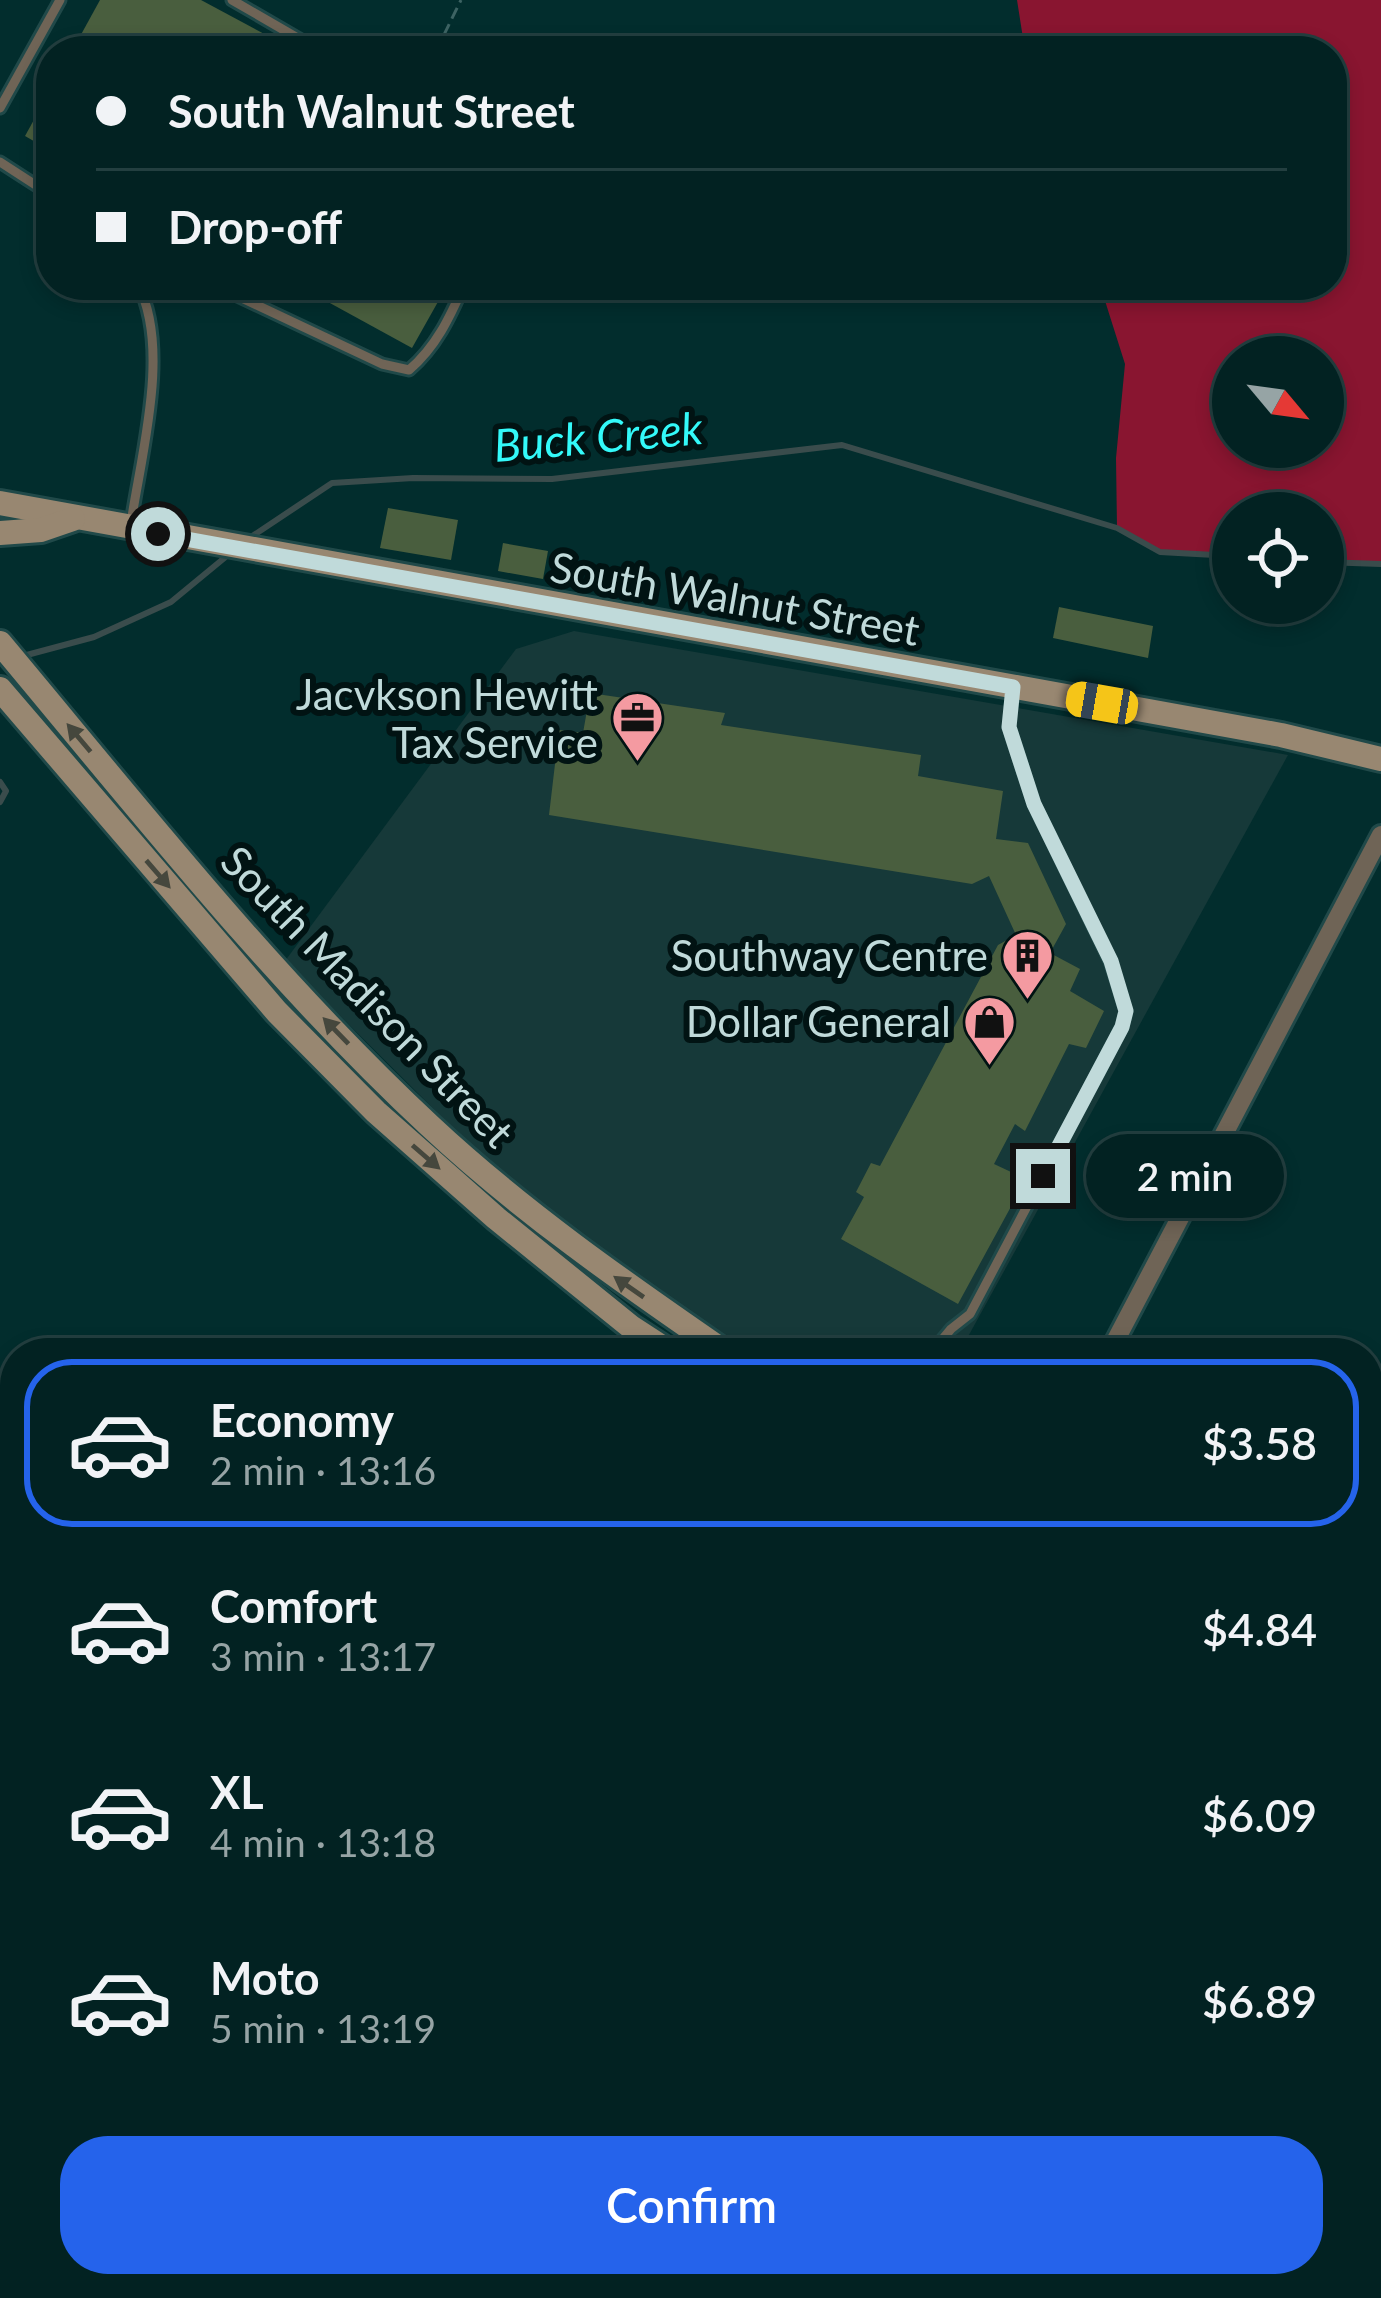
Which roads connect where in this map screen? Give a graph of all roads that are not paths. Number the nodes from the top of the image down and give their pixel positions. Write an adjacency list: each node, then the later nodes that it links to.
1 (60, 0): 3 (lane)
2 (232, 0): 4 (lane)
3 (40, 36)
4 (294, 36)
5 (36, 43): 6 (lane)
6 (0, 108)
7 (0, 162): 8 (lane)
8 (36, 185)
9 (146, 300): 15 (lane)
10 (246, 300): 11 (lane)
11 (458, 300)
12 (0, 503): 14 (main road, South Walnut Street)
13 (0, 517): 14 (main road, South Walnut Street)
14 (75, 518): 15 (main road, South Walnut Street); 16 (main road)
15 (130, 528): 18 (main road, South Walnut Street)
16 (0, 533)
17 (9, 654): 23 (main road, South Madison Street, one-way to 17)
18 (1013, 687): 20 (main road, South Walnut Street); 24 (lane)
19 (0, 689): 22 (main road, South Madison Street, one-way to 22)
20 (1381, 759)
21 (1381, 835): 25 (street)
22 (648, 1338)
23 (684, 1338)
24 (944, 1338)
25 (1117, 1338)

